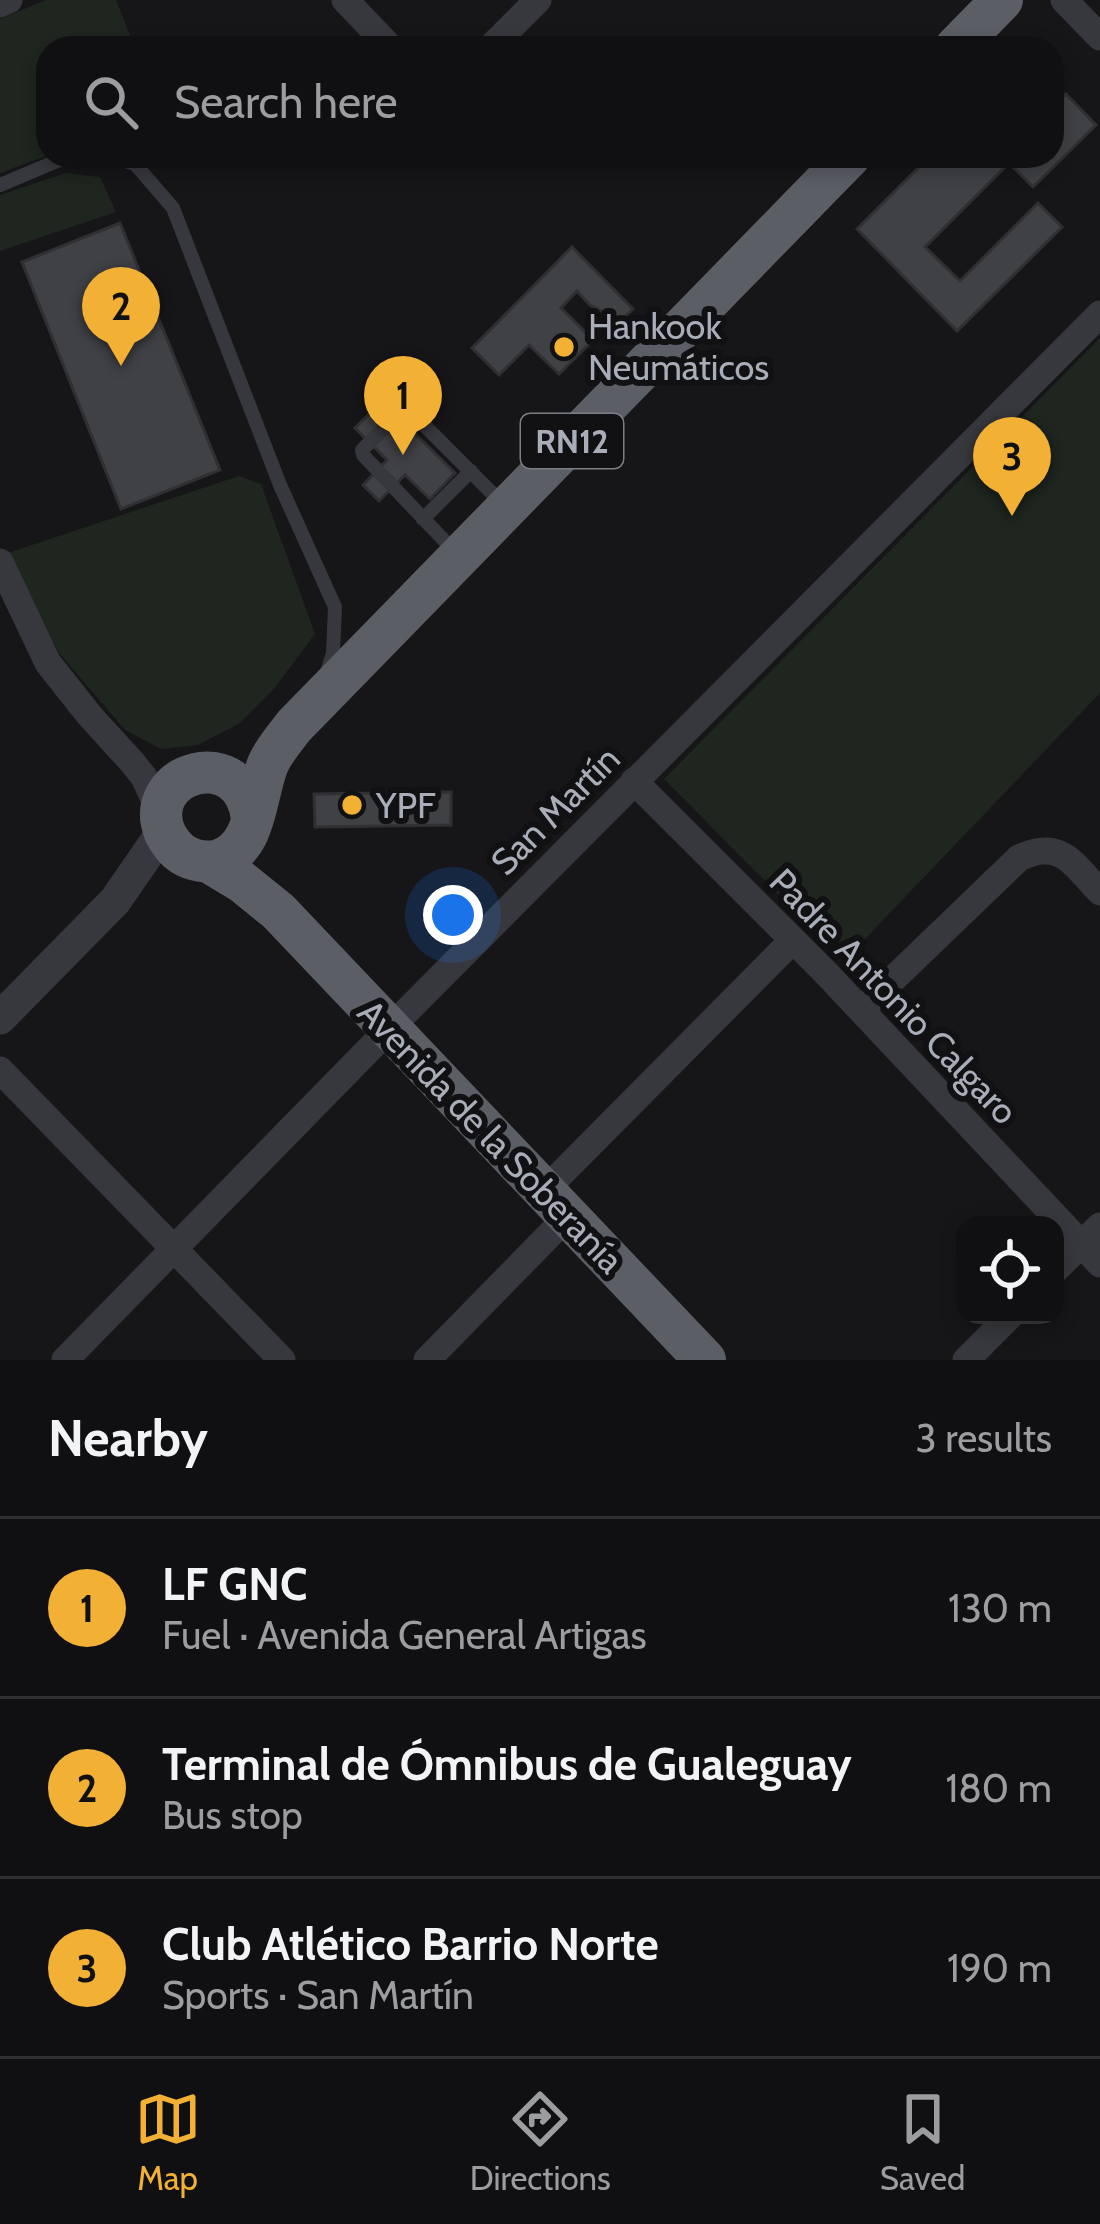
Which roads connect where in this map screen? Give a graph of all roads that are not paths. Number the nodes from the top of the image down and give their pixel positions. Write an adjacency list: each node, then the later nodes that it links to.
1 (9, 0): 6 (street)
2 (345, 0): 7 (street)
3 (538, 0): 8 (street)
4 (1002, 0): 9 (highway)
5 (1064, 0): 10 (street)
6 (0, 4)
7 (380, 36)
8 (502, 36)
9 (967, 36)
10 (1100, 37)
11 (40, 168): 14 (lane)
12 (138, 168): 21 (lane)
13 (838, 168): 17 (highway, RN12)
14 (0, 185)
15 (1100, 314): 24 (street, San Martín)
16 (471, 471): 17 (lane); 18 (lane); 18 (lane)
17 (507, 508): 19 (highway, RN12)
18 (422, 519): 19 (lane)
19 (459, 557): 21 (highway, RN12)
20 (0, 562): 22 (street)
21 (306, 714): 23 (highway, RN12); 26 (highway, RN12)
22 (89, 716): 23 (street); 25 (street)
23 (204, 772): 25 (highway, RN12); 26 (highway)
24 (634, 781): 30 (street, Padre Antonio Calgaro); 33 (street, San Martín)
25 (162, 822): 27 (highway); 32 (street)
26 (250, 826): 27 (highway); 29 (highway, Avenida de la Soberanía)
27 (209, 862): 29 (highway, Avenida de la Soberanía)
28 (1100, 892): 31 (street)
29 (278, 911): 33 (highway, Avenida de la Soberanía)
30 (792, 940): 31 (street, Padre Antonio Calgaro); 35 (street)
31 (861, 1010): 36 (street, Padre Antonio Calgaro)
32 (0, 1018)
33 (388, 1029): 35 (highway, Avenida de la Soberanía); 37 (street, San Martín)
34 (0, 1070): 37 (street)
35 (555, 1204): 42 (street); 43 (highway, Avenida de la Soberanía)
36 (1094, 1245): 38 (street)
37 (175, 1248): 40 (street, San Martín); 41 (street)
38 (1064, 1264)
39 (1002, 1324): 44 (street)
40 (65, 1360)
41 (281, 1360)
42 (427, 1360)
43 (705, 1360)
44 (966, 1360)

